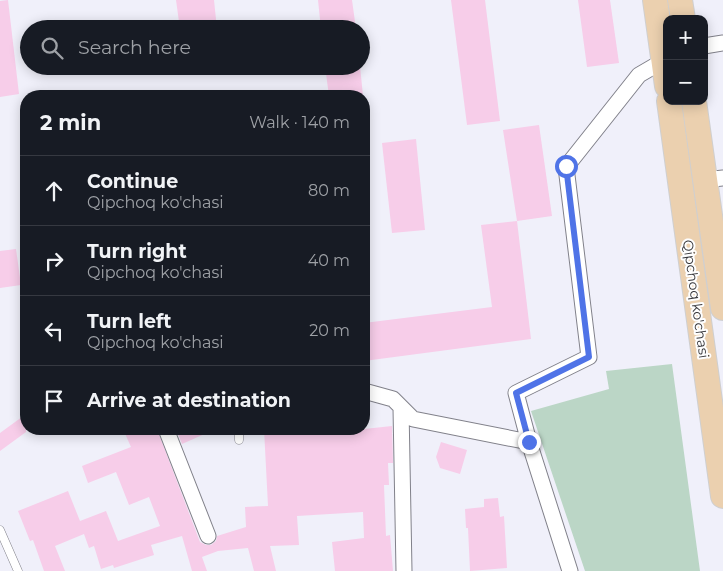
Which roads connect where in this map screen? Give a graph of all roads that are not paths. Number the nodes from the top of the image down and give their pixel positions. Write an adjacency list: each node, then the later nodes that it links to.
1 (655, 0): 6 (main road)
2 (680, 0): 3 (main road)
3 (682, 15)
4 (723, 43): 5 (street)
5 (708, 45)
6 (663, 61): 16 (street)
7 (670, 105): 17 (main road, Qipchoq ko'chasi)
8 (695, 105): 9 (main road, Qipchoq ko'chasi)
9 (714, 179): 10 (main road, Qipchoq ko'chasi)
10 (723, 308)
11 (370, 393): 12 (street)
12 (401, 408): 16 (street); 21 (street)
13 (168, 435): 19 (street)
14 (239, 435): 15 (lane)
15 (239, 440)
16 (529, 442): 22 (street)
17 (723, 496)
18 (0, 530): 20 (lane)
19 (208, 536)
20 (18, 571)
21 (404, 571)
22 (570, 571)

